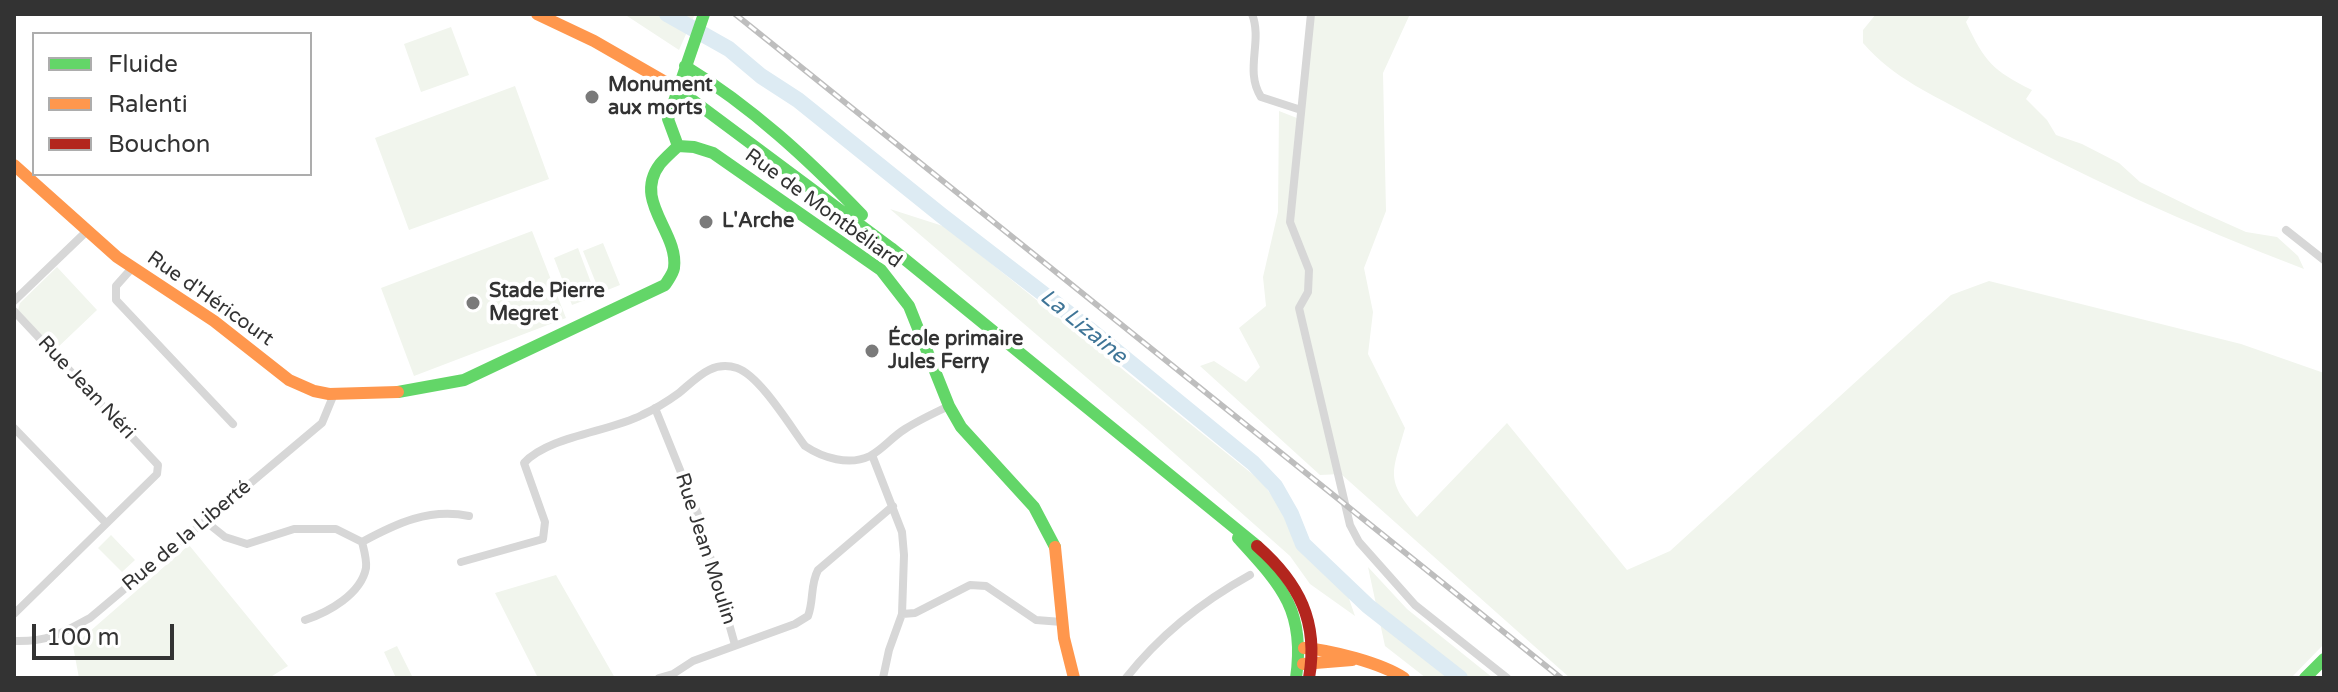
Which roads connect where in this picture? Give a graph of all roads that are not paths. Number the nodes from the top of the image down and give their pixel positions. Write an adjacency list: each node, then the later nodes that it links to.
1 (537, 14): 6 (street)
2 (704, 14): 5 (street)
3 (1252, 14): 7 (street)
4 (1311, 14): 7 (street)
5 (687, 62): 6 (street); 12 (street)
6 (676, 92): 8 (street); 12 (street)
7 (1301, 110): 43 (street)
8 (678, 146): 17 (street, Rue d'Héricourt); 18 (street, Rue de Montbéliard)
9 (14, 165): 10 (street, Rue d'Héricourt)
10 (88, 230): 14 (street, Rue d'Héricourt); 15 (street)
11 (2286, 230): 13 (street)
12 (892, 248): 37 (street)
13 (2324, 260)
14 (132, 268): 17 (street, Rue d'Héricourt); 20 (street)
15 (14, 301)
16 (14, 311): 26 (street, Rue Jean Néri)
17 (334, 394): 25 (street, Rue de la Liberté)
18 (949, 406): 22 (street); 33 (street, Rue de Montbéliard)
19 (655, 408): 22 (street); 28 (street); 35 (street, Rue Jean Moulin)
20 (233, 424)
21 (14, 428): 26 (street)
22 (872, 455): 23 (street)
23 (893, 506): 31 (street); 35 (street)
24 (469, 516): 27 (street)
25 (205, 521): 27 (street); 34 (street, Rue de la Liberté)
26 (106, 523): 30 (street)
27 (362, 542): 32 (street)
28 (461, 562)
29 (1250, 575): 41 (street)
30 (14, 614)
31 (902, 614): 33 (street); 39 (street)
32 (305, 620)
33 (1062, 622): 40 (street, Rue de Montbéliard)
34 (14, 641)
35 (735, 645): 38 (street)
36 (2324, 659): 44 (street)
37 (1305, 664): 42 (street)
38 (659, 678)
39 (883, 678)
40 (1074, 678)
41 (1126, 678)
42 (1404, 678)
43 (1507, 678)
44 (2305, 678)

